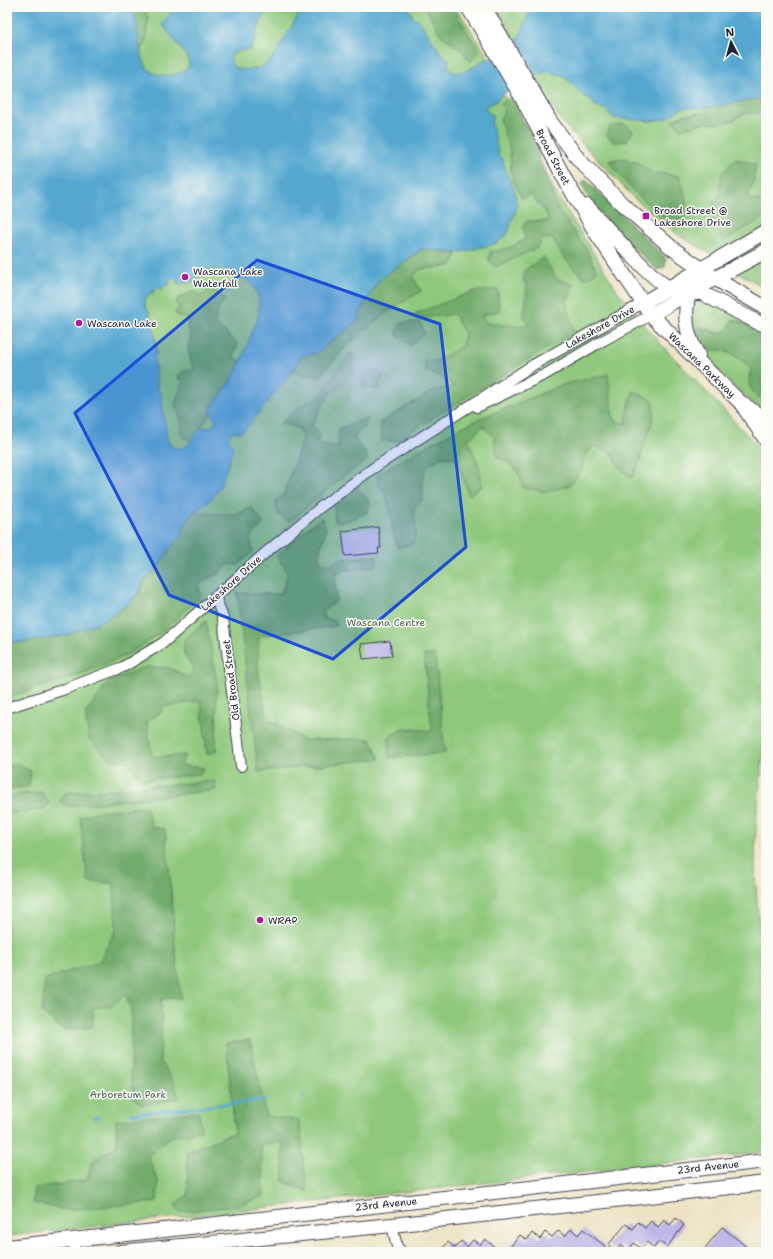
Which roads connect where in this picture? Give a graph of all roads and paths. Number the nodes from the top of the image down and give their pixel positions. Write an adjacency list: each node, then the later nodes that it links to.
1 (468, 7): 3 (main road, Broad Street)
2 (484, 7): 3 (main road, Broad Street)
3 (498, 45): 4 (main road, Broad Street)
4 (526, 93): 5 (main road, Broad Street); 7 (main road, Broad Street)
5 (567, 183): 11 (main road); 13 (main road, Broad Street)
6 (766, 232): 9 (main road, Lakeshore Drive)
7 (672, 248): 9 (main road); 11 (main road)
8 (766, 251): 10 (main road, Lakeshore Drive)
9 (701, 269): 10 (main road); 11 (main road, Lakeshore Drive)
10 (714, 278): 11 (main road, Lakeshore Drive); 12 (main road)
11 (680, 289): 13 (main road, Lakeshore Drive); 13 (main road, Lakeshore Drive); 14 (main road); 15 (main road)
12 (766, 308)
13 (647, 309): 15 (main road, Wascana Parkway); 18 (street, Lakeshore Drive); 18 (street, Lakeshore Drive)
14 (766, 325)
15 (705, 368): 16 (main road, Wascana Parkway)
16 (740, 402): 17 (main road, Wascana Parkway); 19 (main road)
17 (766, 420)
18 (437, 426): 20 (street, Lakeshore Drive)
19 (766, 440)
20 (215, 596): 21 (street, Lakeshore Drive); 22 (street, Old Broad Street)
21 (7, 708)
22 (241, 766)
23 (766, 1161): 26 (main road, 23rd Avenue)
24 (766, 1183): 25 (main road)
25 (392, 1225): 28 (main road); 29 (street)
26 (75, 1246): 27 (main road, 23rd Avenue)
27 (7, 1247)
28 (120, 1252)
29 (402, 1252)

